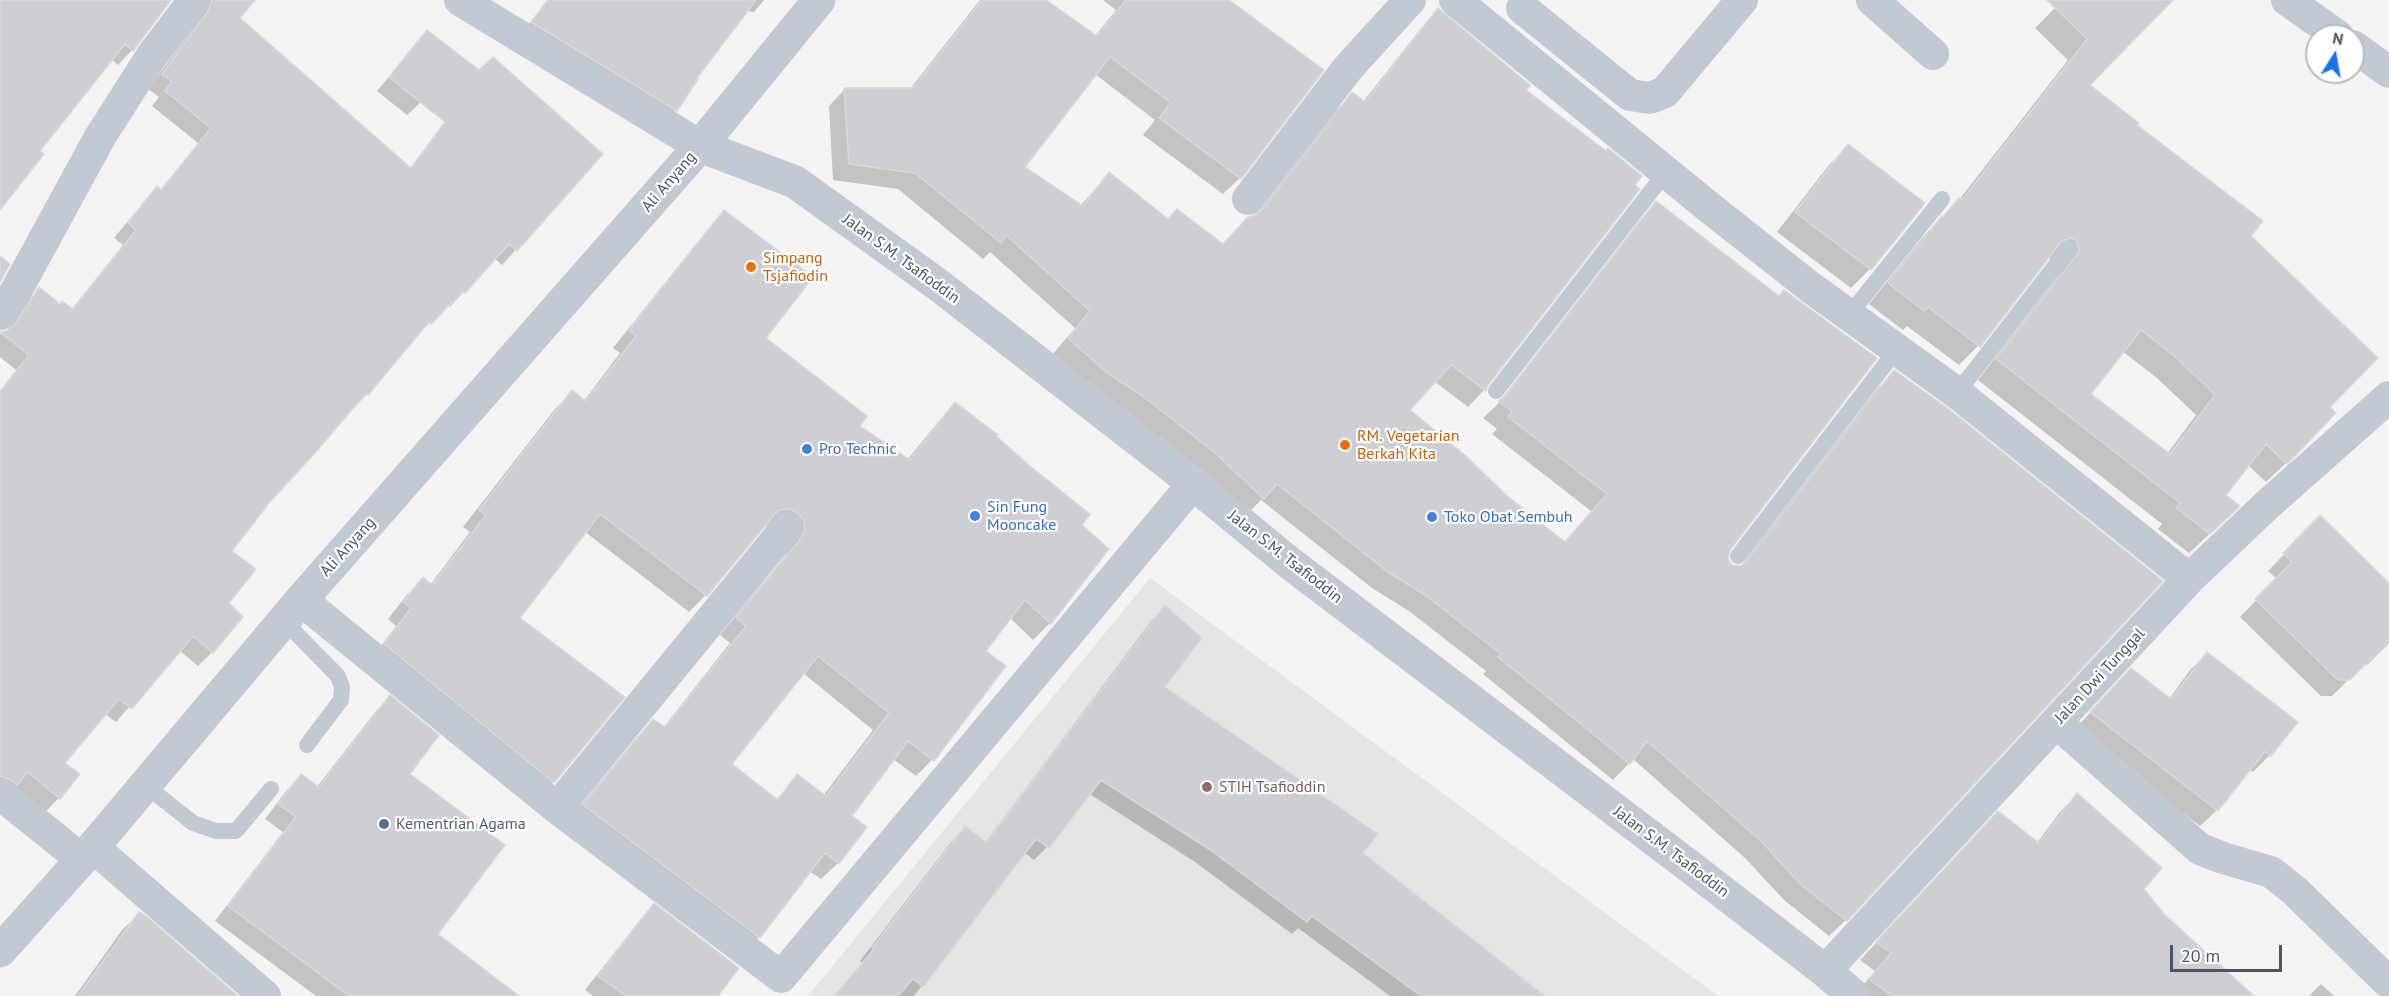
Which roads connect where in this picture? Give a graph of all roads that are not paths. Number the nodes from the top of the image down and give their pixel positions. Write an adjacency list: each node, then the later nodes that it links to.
1 (194, 0): 19 (street)
2 (460, 0): 14 (street)
3 (819, 0): 14 (street, Ali Anyang)
4 (1410, 0): 16 (street)
5 (1455, 0): 15 (street)
6 (1742, 0): 9 (street)
7 (1872, 0): 11 (street)
8 (2287, 0): 10 (street)
9 (1522, 8)
10 (2321, 24)
11 (1933, 54)
12 (2365, 55): 13 (street)
13 (2389, 72)
14 (700, 146): 25 (street, Jalan S.M. Tsafioddin); 29 (street, Ali Anyang)
15 (1665, 172): 20 (street); 22 (lane)
16 (1248, 199)
17 (1942, 199): 20 (lane)
18 (2069, 248): 23 (lane)
19 (0, 314)
20 (1849, 315): 21 (street)
21 (1897, 349): 23 (street); 27 (lane)
22 (1496, 391)
23 (1957, 393): 28 (street)
24 (2389, 397): 28 (street, Jalan Dwi Tunggal)
25 (1193, 484): 35 (street); 38 (street, Jalan S.M. Tsafioddin)
26 (788, 527): 35 (street)
27 (1738, 556)
28 (2189, 579): 30 (street, Jalan Dwi Tunggal)
29 (292, 610): 31 (lane); 32 (street, Ali Anyang); 35 (street)
30 (2057, 723): 38 (street, Jalan Dwi Tunggal); 39 (street)
31 (307, 745)
32 (145, 785): 33 (lane); 36 (street, Ali Anyang)
33 (271, 789)
34 (0, 794): 36 (street)
35 (557, 808)
36 (87, 853): 37 (street, Ali Anyang); 40 (street)
37 (0, 951)
38 (1825, 971): 41 (street, Jalan S.M. Tsafioddin)
39 (2389, 983)
40 (265, 996)
41 (1854, 996)

